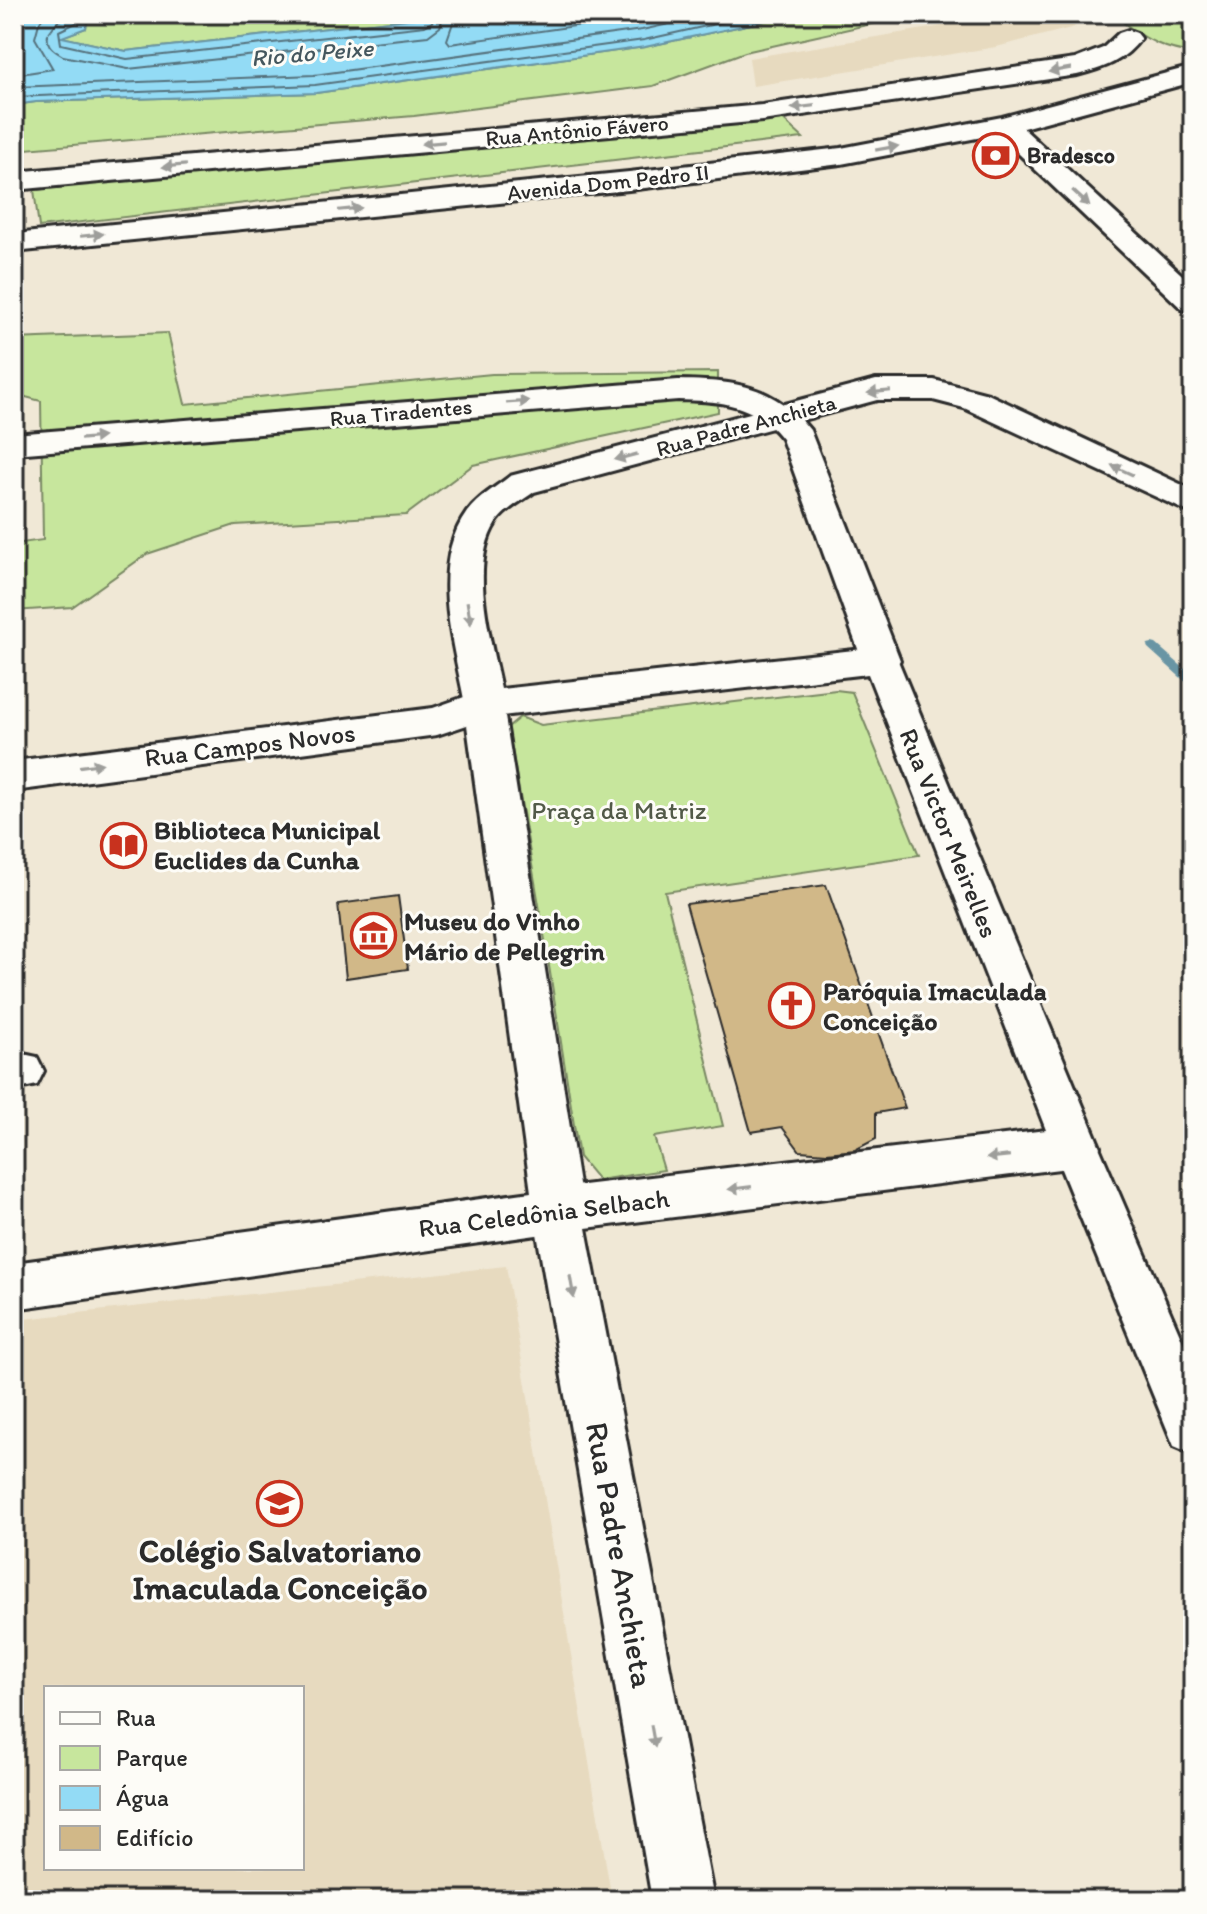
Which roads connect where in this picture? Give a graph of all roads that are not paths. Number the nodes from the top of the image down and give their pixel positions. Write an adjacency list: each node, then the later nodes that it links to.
1 (1160, 57): 2 (main road); 3 (main road, Avenida Dom Pedro II)
2 (1103, 60): 3 (main road); 5 (main road, Rua Antônio Fávero, one-way to 5)
3 (1137, 88): 4 (main road, Avenida Dom Pedro II)
4 (1004, 125): 6 (main road, Avenida Dom Pedro II, one-way to 4); 7 (main road, one-way to 7)
5 (14, 181)
6 (14, 243)
7 (1193, 302)
8 (783, 415): 9 (main road, Rua Tiradentes, one-way to 8); 10 (main road, Rua Padre Anchieta, one-way to 8); 11 (main road, Rua Victor Meirelles); 12 (main road, Rua Padre Anchieta, one-way to 12)
9 (14, 444)
10 (1193, 503)
11 (881, 660): 12 (main road, Rua Campos Novos); 15 (main road, Rua Victor Meirelles)
12 (484, 704): 13 (main road, Rua Campos Novos); 14 (main road, Rua Campos Novos, one-way to 12); 16 (main road, Rua Padre Anchieta)
13 (14, 748)
14 (14, 776)
15 (1076, 1147): 16 (main road, Rua Celedônia Selbach, one-way to 16); 18 (main road, Rua Victor Meirelles)
16 (558, 1210): 17 (main road, Rua Celedônia Selbach); 19 (main road, Rua Padre Anchieta, one-way to 19)
17 (14, 1286)
18 (1193, 1428)
19 (683, 1900)

